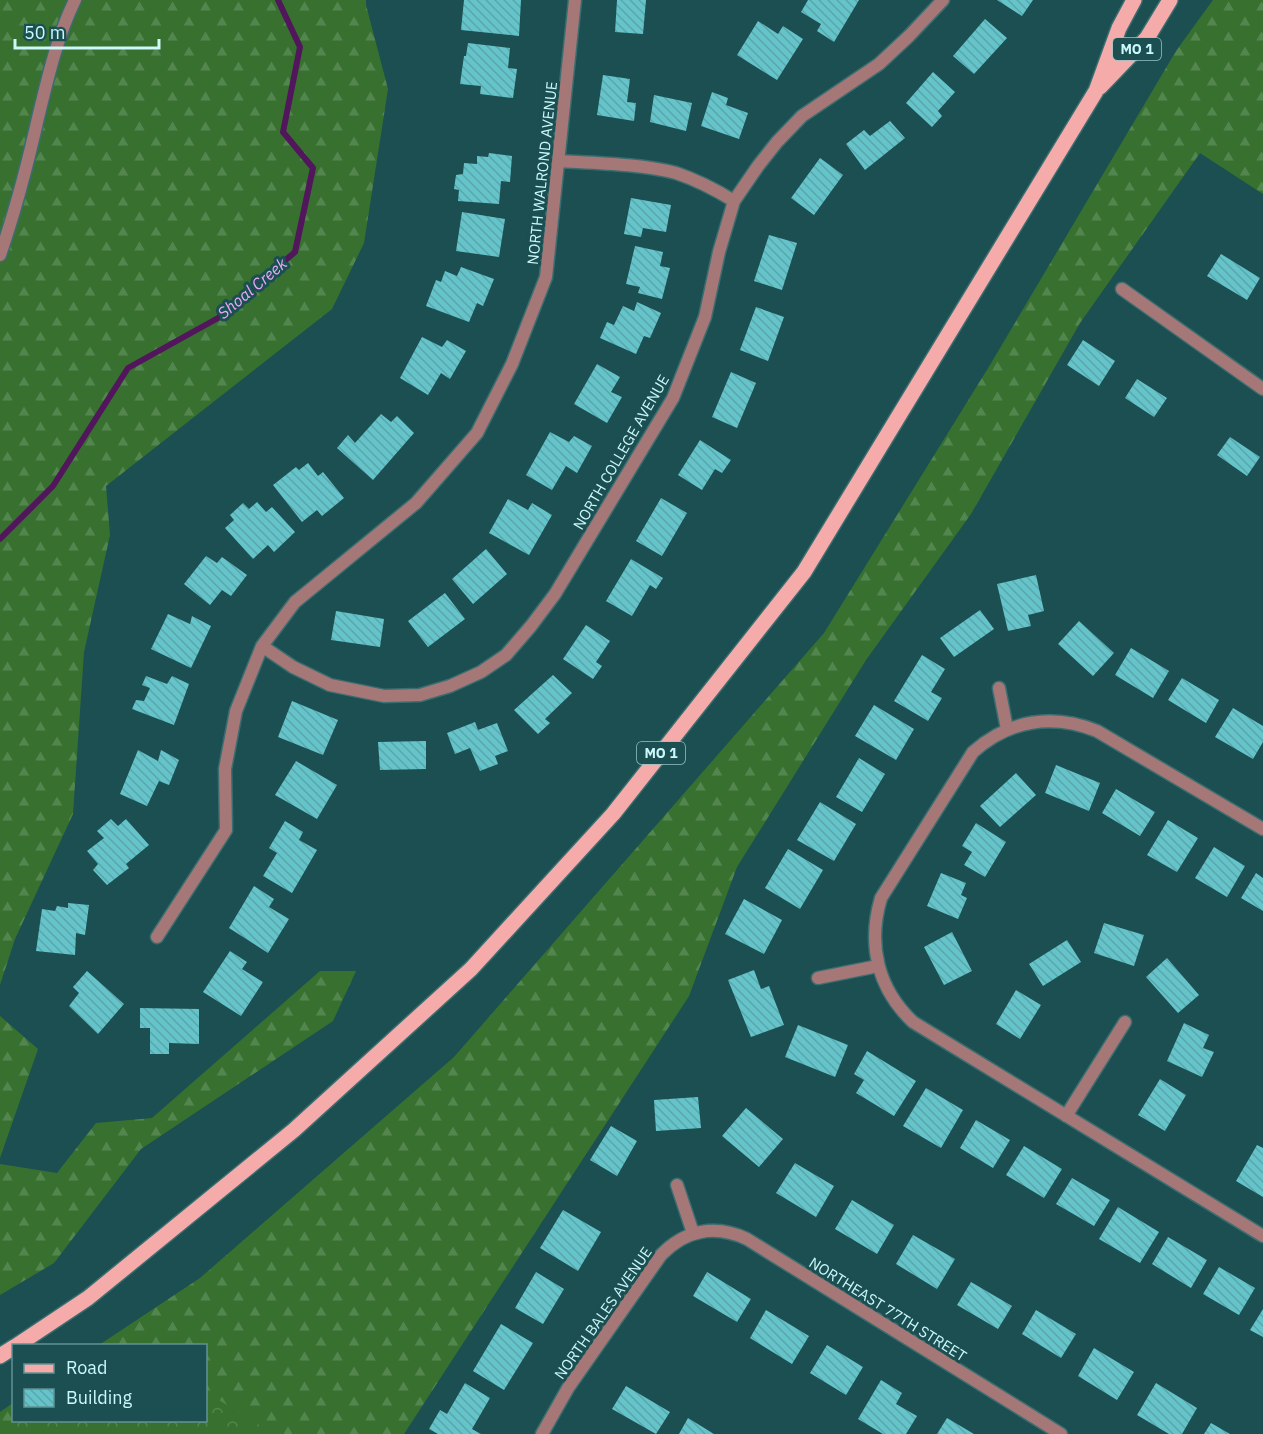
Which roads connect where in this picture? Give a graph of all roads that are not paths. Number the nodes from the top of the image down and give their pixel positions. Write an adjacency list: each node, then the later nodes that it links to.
1 (75, 0): 9 (street)
2 (575, 0): 7 (street, NORTH WALROND AVENUE)
3 (943, 0): 8 (street, NORTH COLLEGE AVENUE)
4 (1134, 0): 6 (main road, MO 1)
5 (1170, 0): 6 (main road, MO 1)
6 (1096, 91): 24 (main road, MO 1)
7 (560, 161): 8 (street); 12 (street, NORTH WALROND AVENUE)
8 (734, 201): 12 (street, NORTH COLLEGE AVENUE)
9 (0, 255)
10 (1122, 289): 11 (street)
11 (1263, 389)
12 (262, 646): 16 (street, NORTH WALROND AVENUE)
13 (999, 688): 14 (street)
14 (1007, 729): 15 (street); 17 (street)
15 (1263, 829)
16 (157, 937)
17 (878, 966): 18 (street); 20 (street)
18 (818, 978)
19 (1125, 1022): 20 (street)
20 (1066, 1116): 23 (street)
21 (677, 1185): 22 (street)
22 (693, 1233): 25 (street, NORTH BALES AVENUE); 26 (street, NORTHEAST 77TH STREET)
23 (1263, 1236)
24 (18, 1344)
25 (544, 1434)
26 (1061, 1434)

